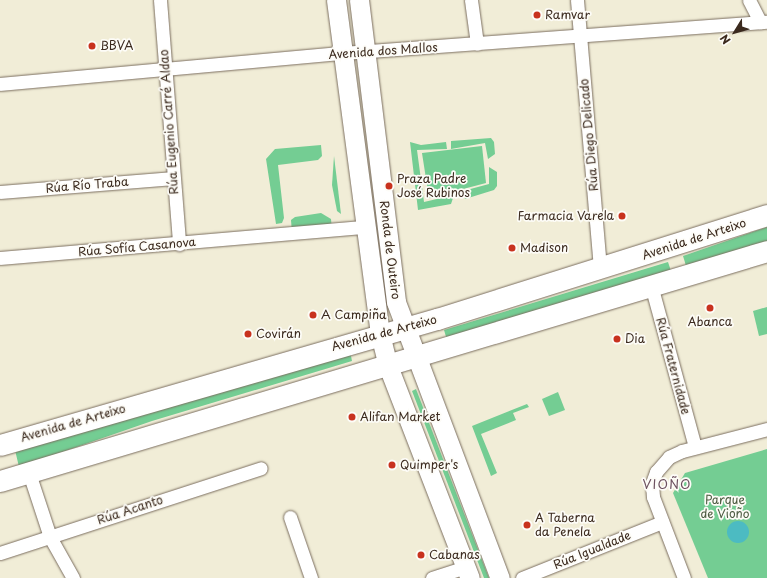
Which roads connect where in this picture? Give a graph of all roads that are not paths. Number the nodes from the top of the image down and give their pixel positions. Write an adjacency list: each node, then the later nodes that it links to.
1 (160, 0): 12 (street, Rúa Eugenio Carré Aldao)
2 (336, 0): 11 (main road, Ronda de Outeiro)
3 (360, 0): 10 (main road, Ronda de Outeiro)
4 (471, 0): 9 (street)
5 (577, 0): 8 (street, Rúa Diego Delicado)
6 (749, 0): 7 (street)
7 (763, 22): 8 (street, Avenida dos Mallos)
8 (580, 36): 9 (street, Avenida dos Mallos); 21 (street, Rúa Diego Delicado)
9 (477, 44): 10 (street, Avenida dos Mallos)
10 (366, 52): 11 (street, Avenida dos Mallos); 23 (main road, Ronda de Outeiro)
11 (342, 53): 12 (street, Avenida dos Mallos); 17 (main road, Ronda de Outeiro)
12 (165, 69): 13 (street, Avenida dos Mallos); 14 (street, Rúa Eugenio Carré Aldao)
13 (0, 84)
14 (173, 178): 15 (street, Rúa Río Traba); 18 (street, Rúa Eugenio Carré Aldao)
15 (0, 192)
16 (767, 215): 21 (main road, Avenida de Arteixo)
17 (365, 227): 18 (street, Rúa Sofía Casanova); 24 (main road, Ronda de Outeiro)
18 (179, 244): 20 (street, Rúa Sofía Casanova)
19 (767, 251): 22 (main road)
20 (0, 258)
21 (600, 269): 23 (main road, Avenida de Arteixo)
22 (651, 285): 25 (main road); 29 (street, Rúa Fraternidade)
23 (406, 327): 24 (main road, Avenida de Arteixo); 25 (main road, Ronda de Outeiro)
24 (380, 334): 26 (main road, Ronda de Outeiro); 28 (main road, Avenida de Arteixo)
25 (418, 356): 26 (main road); 41 (main road, Ronda de Outeiro)
26 (388, 366): 31 (main road); 37 (main road, Ronda de Outeiro)
27 (767, 429): 29 (street)
28 (0, 445)
29 (696, 448): 34 (street)
30 (261, 468): 35 (street, Rúa Acanto)
31 (29, 473): 32 (main road); 35 (street)
32 (0, 481)
33 (290, 517): 39 (street)
34 (662, 522): 42 (street, Rúa Igualdade); 43 (street)
35 (50, 537): 36 (street, Rúa Acanto); 38 (street)
36 (0, 553)
37 (468, 572): 40 (street)
38 (73, 578)
39 (311, 578)
40 (432, 578)
41 (500, 578)
42 (522, 578)
43 (684, 578)

